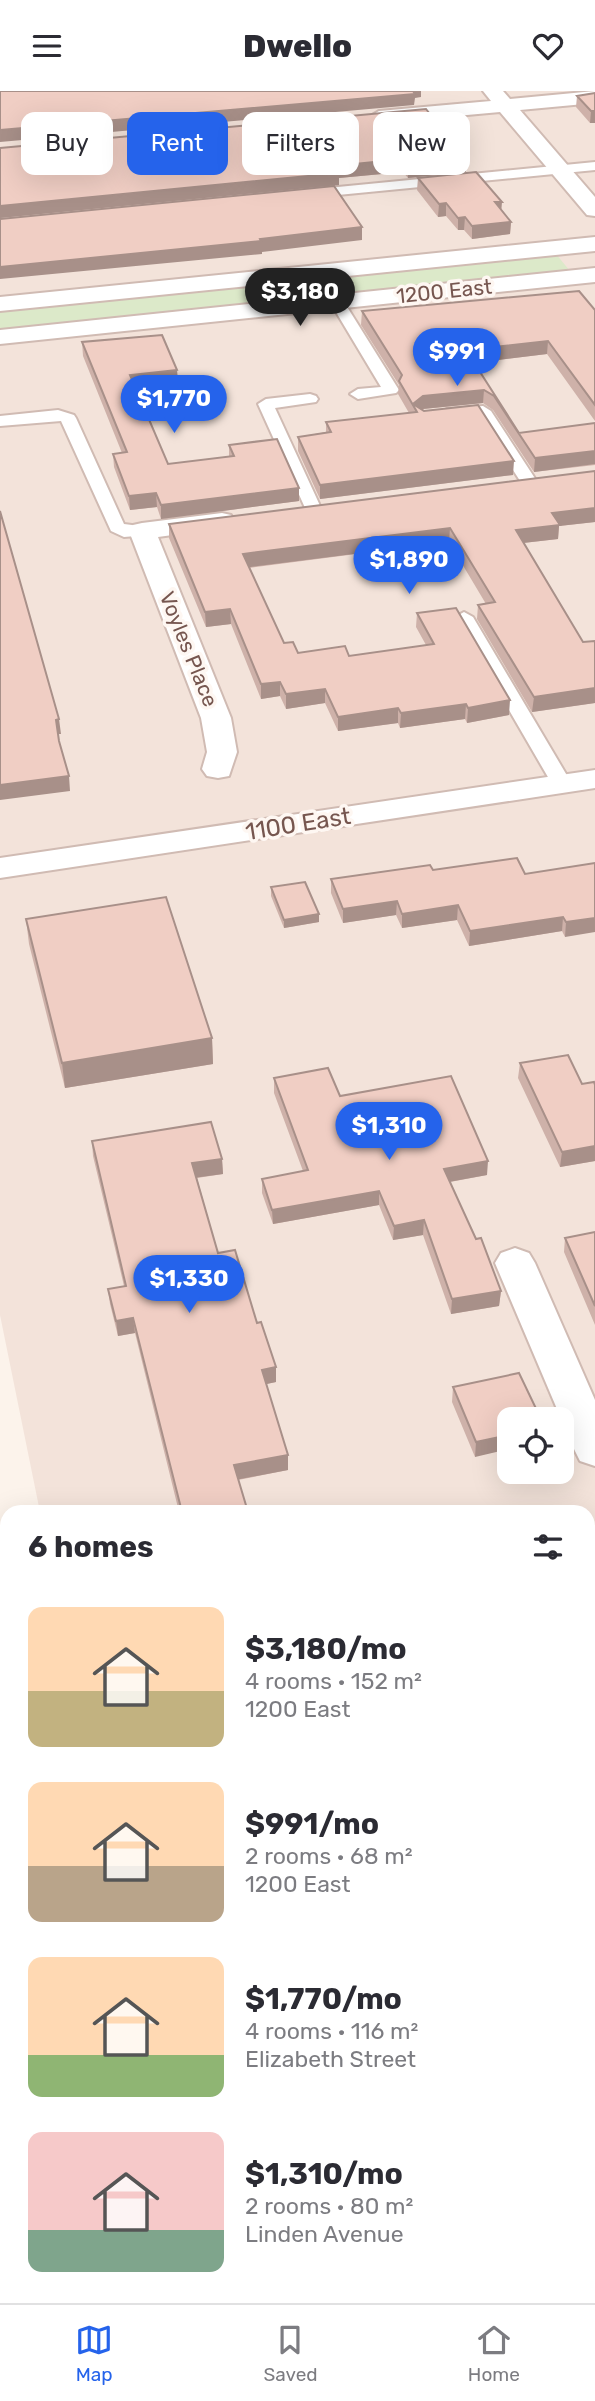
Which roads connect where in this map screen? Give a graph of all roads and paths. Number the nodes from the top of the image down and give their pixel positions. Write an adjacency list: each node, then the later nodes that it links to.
1 (595, 97): 2 (street)
2 (499, 98): 3 (street); 5 (street)
3 (359, 118)
4 (595, 166): 5 (lane)
5 (560, 169): 6 (lane); 7 (street)
6 (287, 196)
7 (595, 210)
8 (595, 244): 11 (street, 1200 East)
9 (595, 275): 10 (street, 1200 East)
10 (337, 302): 12 (street, 1200 East); 13 (lane)
11 (0, 305)
12 (0, 337)
13 (358, 394)
14 (310, 399): 20 (lane)
15 (435, 416): 17 (lane)
16 (0, 421): 23 (lane)
17 (543, 481): 18 (street)
18 (503, 486)
19 (341, 506): 20 (street)
20 (314, 510): 21 (street)
21 (288, 513)
22 (248, 518): 23 (street)
23 (142, 531): 25 (street, Voyles Place)
24 (464, 617): 27 (lane)
25 (218, 769)
26 (595, 779): 27 (street, 1100 East)
27 (562, 784): 28 (street, 1100 East)
28 (0, 868)
29 (515, 1263): 30 (street)
30 (595, 1449)

